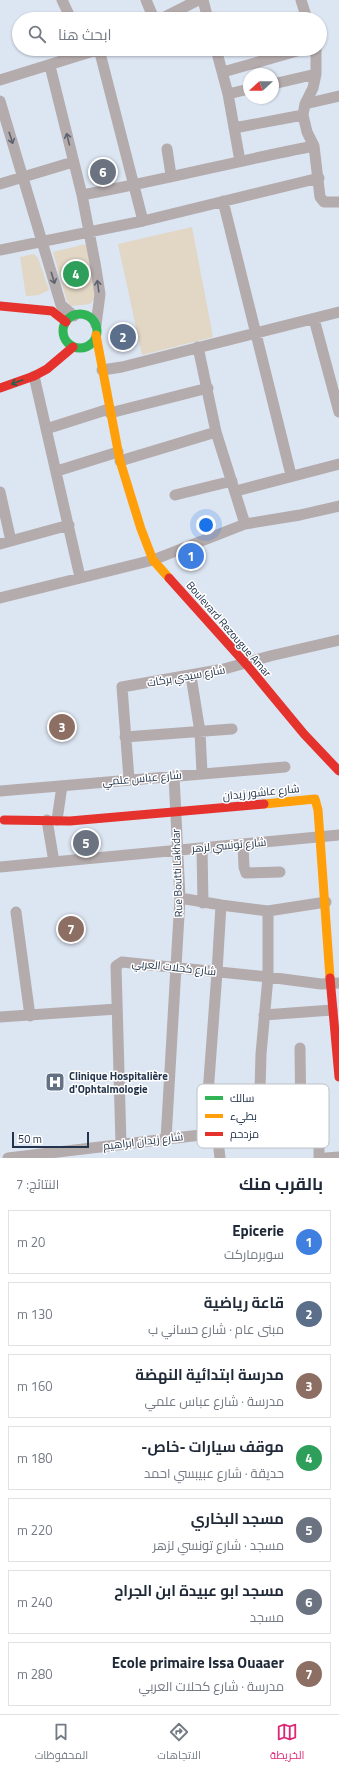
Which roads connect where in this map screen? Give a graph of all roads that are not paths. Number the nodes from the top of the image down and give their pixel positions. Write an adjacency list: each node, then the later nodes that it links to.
1 (62, 0): 6 (street)
2 (146, 0): 7 (street)
3 (198, 0): 8 (street)
4 (203, 0): 9 (street)
5 (301, 0): 10 (street)
6 (67, 12)
7 (151, 12)
8 (175, 12)
9 (206, 12)
10 (305, 12)
11 (75, 56): 16 (street)
12 (101, 56): 36 (street)
13 (218, 56): 17 (street)
14 (279, 56): 17 (street)
15 (316, 56): 18 (street)
16 (50, 66): 19 (street); 31 (street, one-way to 16)
17 (223, 72): 22 (street)
18 (316, 74): 20 (street); 25 (street)
19 (0, 80)
20 (279, 83)
21 (243, 90): 22 (street)
22 (228, 94): 27 (street)
23 (339, 96): 25 (street)
24 (0, 101): 33 (street, one-way to 33)
25 (305, 104): 26 (street)
26 (304, 115): 27 (street); 28 (street)
27 (234, 128): 30 (street)
28 (314, 146): 30 (street); 34 (street)
29 (167, 149): 32 (street)
30 (240, 161): 32 (street)
31 (73, 162): 33 (street); 37 (street)
32 (171, 176): 36 (street)
33 (24, 177): 35 (street); 42 (street)
34 (319, 178): 38 (street); 39 (street)
35 (0, 184)
36 (133, 185): 37 (street); 40 (street)
37 (82, 194): 41 (street)
38 (223, 201): 40 (street); 52 (street)
39 (339, 202)
40 (143, 221): 41 (street)
41 (88, 232): 42 (street); 50 (street, one-way to 41)
42 (42, 240): 43 (street); 47 (street, one-way to 47)
43 (0, 250)
44 (0, 308): 46 (main road); 47 (main road)
45 (339, 312): 48 (street)
46 (37, 319)
47 (70, 319): 50 (main road); 51 (main road)
48 (314, 319): 52 (street); 59 (street)
49 (51, 323): 51 (main road)
50 (96, 330): 53 (main road); 55 (main road, Boulevard Rezougue Amar)
51 (64, 333): 53 (main road)
52 (257, 333): 54 (street); 67 (street)
53 (77, 347): 55 (main road); 56 (main road)
54 (198, 347): 55 (street); 58 (street)
55 (102, 370): 60 (main road, Boulevard Rezougue Amar)
56 (34, 376): 57 (main road, one-way to 57); 62 (street)
57 (0, 388)
58 (208, 388): 60 (street); 63 (street)
59 (337, 390): 61 (street)
60 (109, 411): 62 (street); 64 (main road, Boulevard Rezougue Amar)
61 (339, 412)
62 (46, 429): 66 (street)
63 (216, 432): 64 (street); 68 (street)
64 (119, 456): 66 (street); 76 (main road, Boulevard Rezougue Amar)
65 (339, 464): 67 (street)
66 (57, 471): 73 (street)
67 (291, 475): 68 (street)
68 (234, 486): 70 (street); 72 (street)
69 (0, 492): 74 (street)
70 (175, 495)
71 (339, 506): 72 (street)
72 (245, 524): 76 (street)
73 (69, 525): 74 (street); 77 (street)
74 (11, 541): 75 (street)
75 (0, 544)
76 (153, 560): 77 (street); 80 (main road, Boulevard Rezougue Amar)
77 (80, 577): 78 (street)
78 (0, 598)
79 (339, 640): 80 (street, شارع سيدي بركات)
80 (246, 664): 81 (street, شارع سيدي بركات); 86 (main road, Boulevard Rezougue Amar)
81 (191, 676): 83 (street); 84 (street, شارع سيدي بركات)
82 (232, 729): 83 (street)
83 (200, 732): 84 (street); 87 (street)
84 (125, 737): 89 (street, شارع سيدي بركات)
85 (285, 767): 87 (street, شارع عباس علمي)
86 (339, 771)
87 (202, 773): 88 (street, شارع عباس علمي)
88 (174, 776): 89 (street, شارع عباس علمي); 92 (street, Rue Boutti Lakhdar)
89 (129, 779): 90 (street, شارع عباس علمي)
90 (62, 786): 91 (street, شارع عباس علمي); 94 (street)
91 (0, 791)
92 (175, 811): 94 (main road, شارع عاشور زيدان); 96 (main road, شارع عاشور زيدان); 99 (street, Rue Boutti Lakhdar)
93 (4, 820): 94 (main road, شارع عاشور زيدان)
94 (52, 820): 100 (street)
95 (339, 835): 96 (street, شارع تونسي لزهر)
96 (319, 836): 97 (street, شارع تونسي لزهر); 105 (main road, شارع عاشور زيدان)
97 (243, 844): 98 (street, شارع تونسي لزهر); 102 (street)
98 (202, 848): 99 (street, شارع تونسي لزهر); 104 (street)
99 (177, 850): 100 (street, شارع تونسي لزهر); 103 (street, Rue Boutti Lakhdar)
100 (54, 862): 101 (street, شارع تونسي لزهر)
101 (0, 867)
102 (280, 872)
103 (180, 898): 104 (street); 109 (street, Rue Boutti Lakhdar)
104 (203, 902): 106 (street)
105 (326, 902): 107 (street); 112 (main road, شارع عاشور زيدان)
106 (221, 906): 107 (street); 110 (street)
107 (268, 910): 111 (street)
108 (16, 912): 116 (street)
109 (176, 967): 110 (street, شارع كحلات العربي); 113 (street, شارع كحلات العربي); 124 (street, Rue Boutti Lakhdar)
110 (217, 972): 111 (street, شارع كحلات العربي); 120 (street)
111 (268, 977): 112 (street, شارع كحلات العربي); 115 (street)
112 (335, 984): 114 (main road, شارع عاشور زيدان)
113 (118, 1008): 116 (street); 125 (street, شارع كحلات العربي)
114 (332, 1010): 115 (street); 119 (main road, شارع عاشور زيدان)
115 (264, 1015): 121 (street)
116 (30, 1016): 117 (street)
117 (0, 1017)
118 (300, 1048): 122 (street)
119 (339, 1077)
120 (209, 1084)
121 (261, 1084)
122 (300, 1084)
123 (197, 1135): 124 (street, شارع زيدان ابراهيم)
124 (166, 1138): 125 (street, شارع زيدان ابراهيم)
125 (121, 1144): 129 (street, شارع زيدان ابراهيم)
126 (219, 1148): 130 (street)
127 (319, 1148): 131 (street)
128 (339, 1156): 132 (street)
129 (8, 1158)
130 (220, 1158)
131 (319, 1158)
132 (326, 1158)

